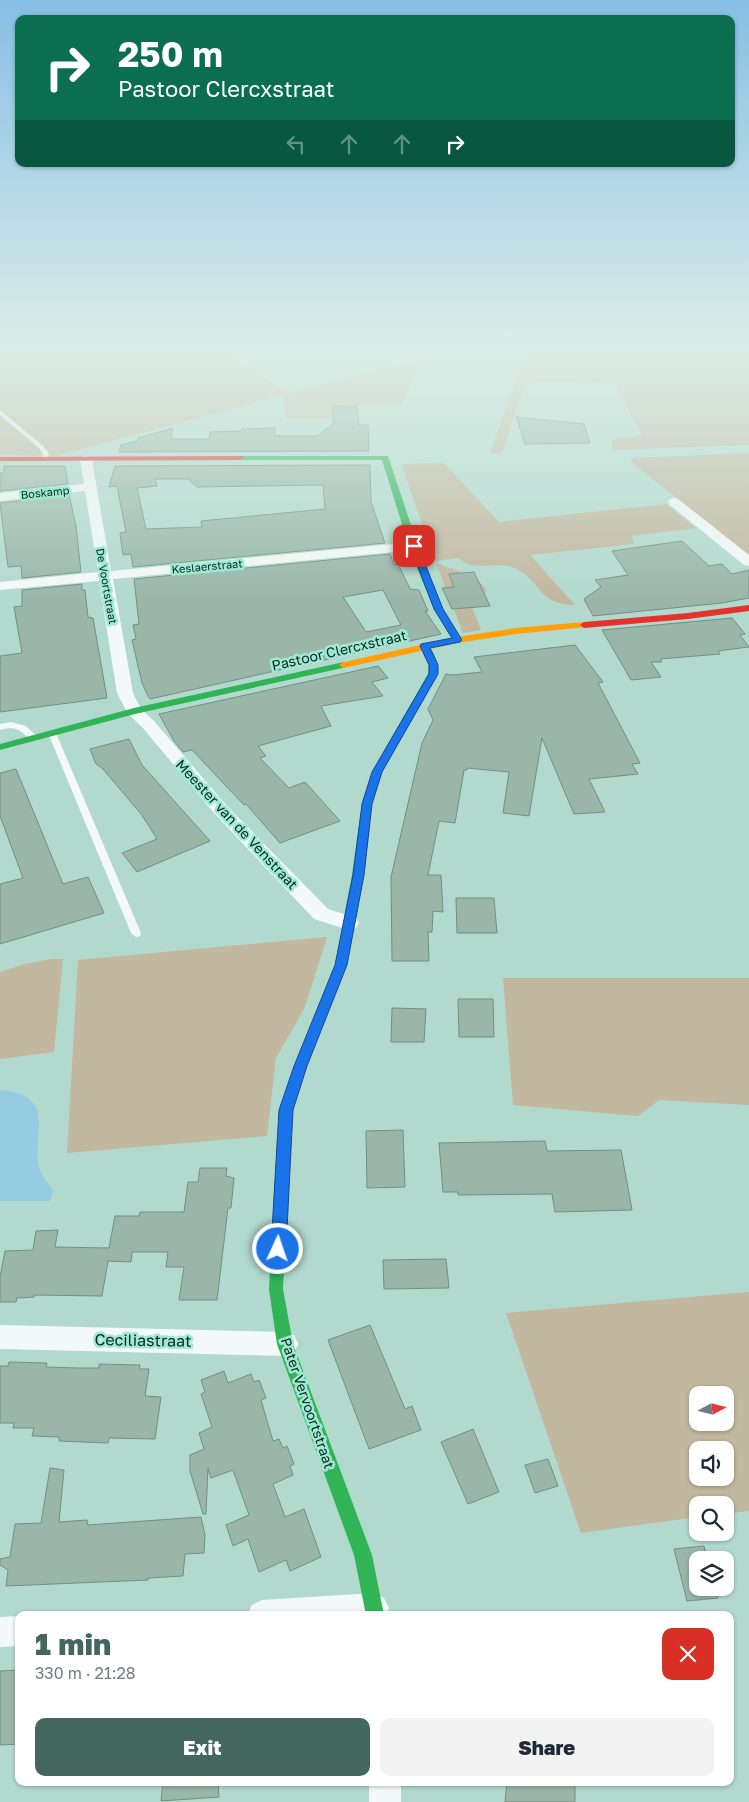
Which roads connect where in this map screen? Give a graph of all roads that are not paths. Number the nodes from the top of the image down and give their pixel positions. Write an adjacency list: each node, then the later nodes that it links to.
1 (26, 434): 3 (lane)
2 (0, 459): 3 (street)
3 (46, 460): 4 (street)
4 (86, 460): 5 (street, De Voortstraat); 8 (street)
5 (89, 487): 6 (street, Boskamp); 10 (street, De Voortstraat)
6 (0, 497)
7 (674, 502): 9 (street)
8 (414, 546): 10 (street, Keslaerstraat); 13 (street)
9 (749, 562)
10 (104, 576): 11 (street, Keslaerstraat); 15 (street, De Voortstraat)
11 (0, 586)
12 (749, 608): 13 (street, Pastoor Clercxstraat)
13 (457, 640): 14 (street, Pastoor Clercxstraat)
14 (424, 646): 15 (street, Pastoor Clercxstraat); 20 (street, Pater Vervoortstraat)
15 (134, 711): 17 (street, Pastoor Clercxstraat); 20 (street, Meester van de Venstraat)
16 (0, 727): 18 (lane)
17 (52, 733): 18 (street, Pastoor Clercxstraat); 21 (lane)
18 (35, 738): 19 (street, Pastoor Clercxstraat)
19 (0, 747)
20 (350, 923): 23 (street, Pater Vervoortstraat)
21 (136, 933)
22 (0, 1337): 23 (street, Ceciliastraat)
23 (285, 1344): 24 (street, Pater Vervoortstraat)
24 (375, 1611)
25 (15, 1631): 26 (street)
26 (0, 1632)
27 (385, 1786): 28 (street)
28 (385, 1802)

